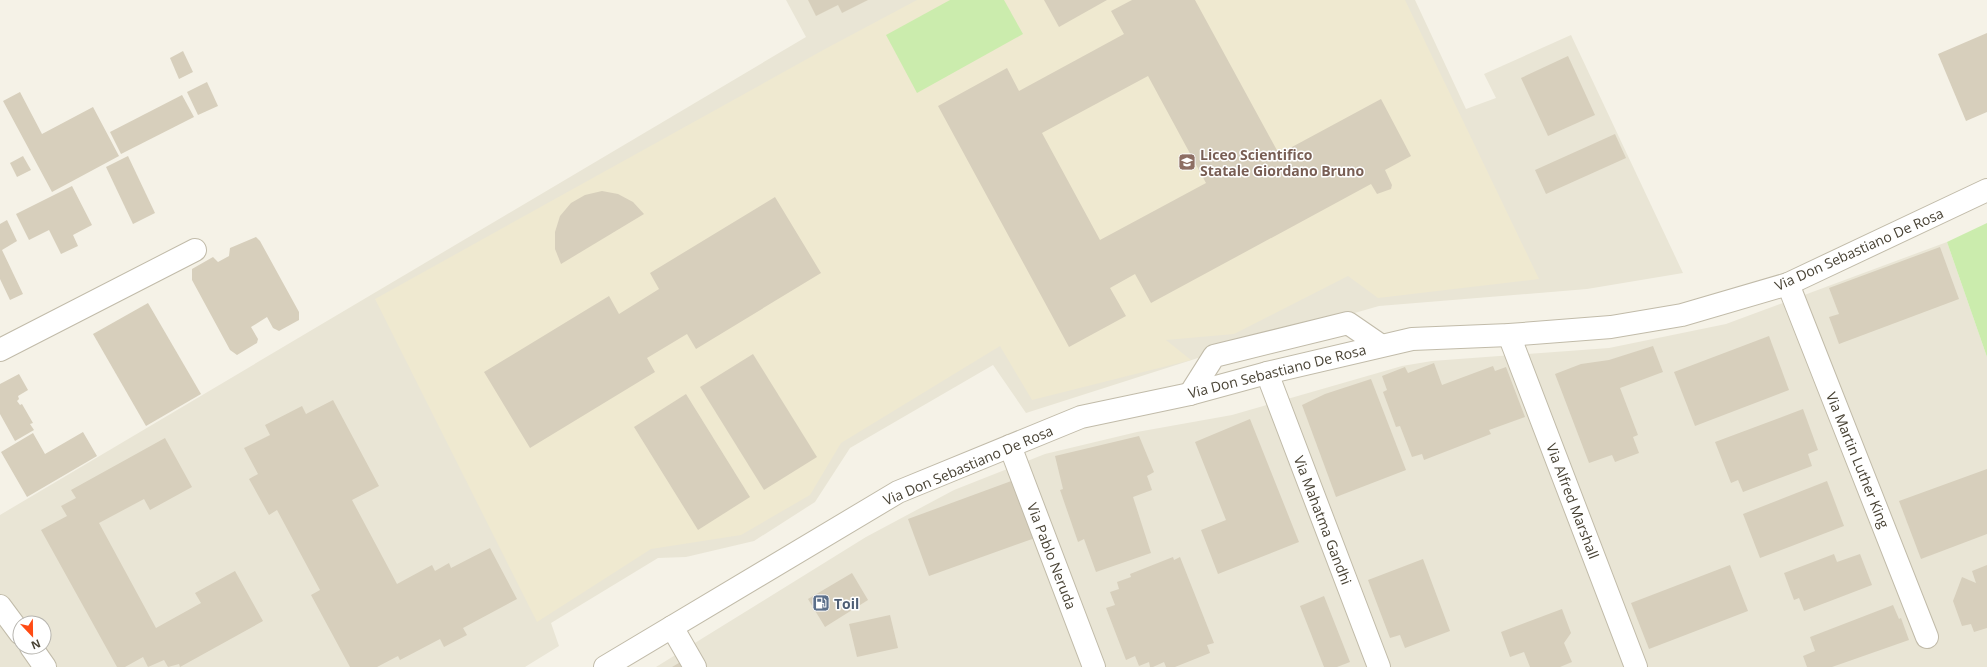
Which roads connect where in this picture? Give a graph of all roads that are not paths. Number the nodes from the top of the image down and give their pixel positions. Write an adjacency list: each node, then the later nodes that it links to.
1 (1987, 190): 3 (street, Via Don Sebastiano De Rosa)
2 (195, 250): 6 (street)
3 (1788, 284): 4 (street, Via Don Sebastiano De Rosa); 13 (street, Via Martin Luther King)
4 (1509, 335): 5 (street, Via Don Sebastiano De Rosa); 20 (street, Via Alfred Marshall)
5 (1380, 345): 7 (street, Via Don Sebastiano De Rosa); 8 (street)
6 (0, 350)
7 (1267, 372): 8 (street, Via Don Sebastiano De Rosa); 19 (street, Via Mahatma Gandhi)
8 (1190, 394): 9 (street, Via Don Sebastiano De Rosa)
9 (1010, 446): 12 (street, Via Don Sebastiano De Rosa); 18 (street, Via Pablo Neruda)
10 (0, 606): 11 (street)
11 (12, 622)
12 (672, 627): 16 (street, Via Don Sebastiano De Rosa); 17 (street)
13 (1928, 637)
14 (37, 655): 15 (street)
15 (46, 667)
16 (605, 667)
17 (695, 667)
18 (1094, 667)
19 (1379, 667)
20 (1636, 667)

